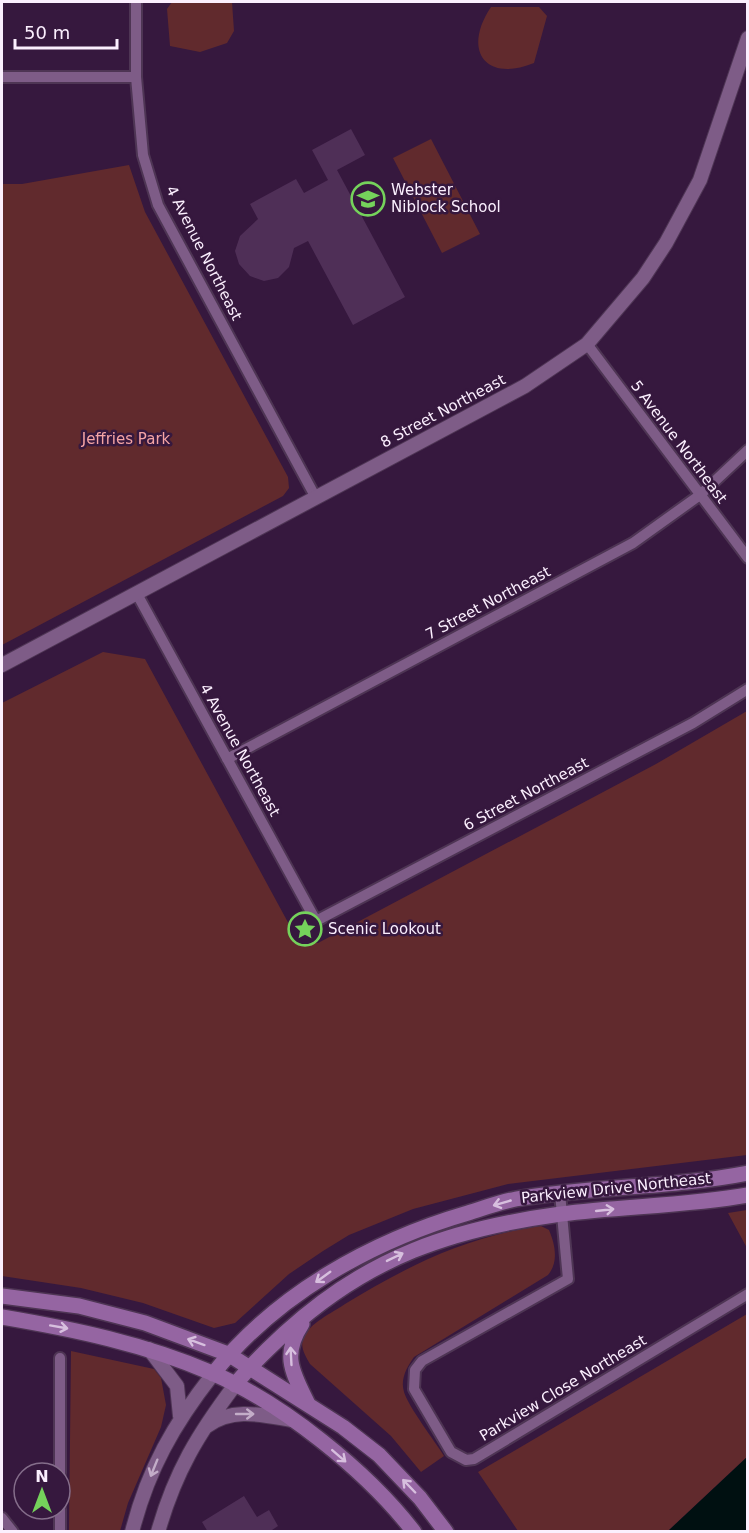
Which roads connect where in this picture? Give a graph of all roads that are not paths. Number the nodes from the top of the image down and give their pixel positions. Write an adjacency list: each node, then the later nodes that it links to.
1 (136, 2): 4 (street, 4 Avenue Northeast)
2 (747, 38): 5 (street, 8 Street Northeast)
3 (2, 77): 4 (street)
4 (136, 77): 8 (street, 4 Avenue Northeast)
5 (587, 344): 7 (street, 5 Avenue Northeast); 8 (street, 8 Street Northeast)
6 (747, 450): 7 (street, 7 Street Northeast)
7 (700, 495): 9 (street, 5 Avenue Northeast); 13 (street, 7 Street Northeast)
8 (316, 498): 10 (street, 8 Street Northeast)
9 (747, 558)
10 (137, 594): 11 (street, 8 Street Northeast); 13 (street, 4 Avenue Northeast)
11 (2, 664)
12 (747, 689): 14 (street, 6 Street Northeast)
13 (227, 759): 14 (street, 4 Avenue Northeast)
14 (316, 921)
15 (747, 1173): 16 (main road, Parkview Drive Northeast)
16 (560, 1193): 18 (street, Parkview Close Northeast); 24 (main road, Parkview Drive Northeast, one-way to 24)
17 (747, 1195): 18 (main road, Parkview Drive Northeast, one-way to 17)
18 (562, 1214): 19 (street, Parkview Close Northeast); 21 (main road, Parkview Drive Northeast, one-way to 18)
19 (747, 1294)
20 (2, 1296): 24 (main road, one-way to 20)
21 (310, 1310): 26 (main road, Parkview Drive Northeast); 29 (main road, one-way to 21)
22 (2, 1317): 23 (main road, one-way to 23)
23 (149, 1349): 27 (main road); 30 (street)
24 (228, 1354): 26 (main road); 27 (main road, Parkview Drive Northeast)
25 (60, 1358): 33 (street)
26 (249, 1366): 28 (main road, Parkview Drive Northeast); 29 (main road)
27 (213, 1374): 28 (main road); 30 (street, Parkview Drive Northeast)
28 (235, 1385): 31 (main road); 32 (street, Parkview Drive Northeast)
29 (308, 1404): 39 (main road, one-way to 29)
30 (180, 1416): 36 (street, Parkview Drive Northeast, one-way to 36)
31 (293, 1420): 32 (street, one-way to 31); 38 (main road, one-way to 38)
32 (200, 1431): 37 (street, Parkview Drive Northeast)
33 (60, 1461)
34 (2, 1518): 35 (street)
35 (13, 1532)
36 (132, 1532)
37 (158, 1532)
38 (414, 1532)
39 (446, 1532)

